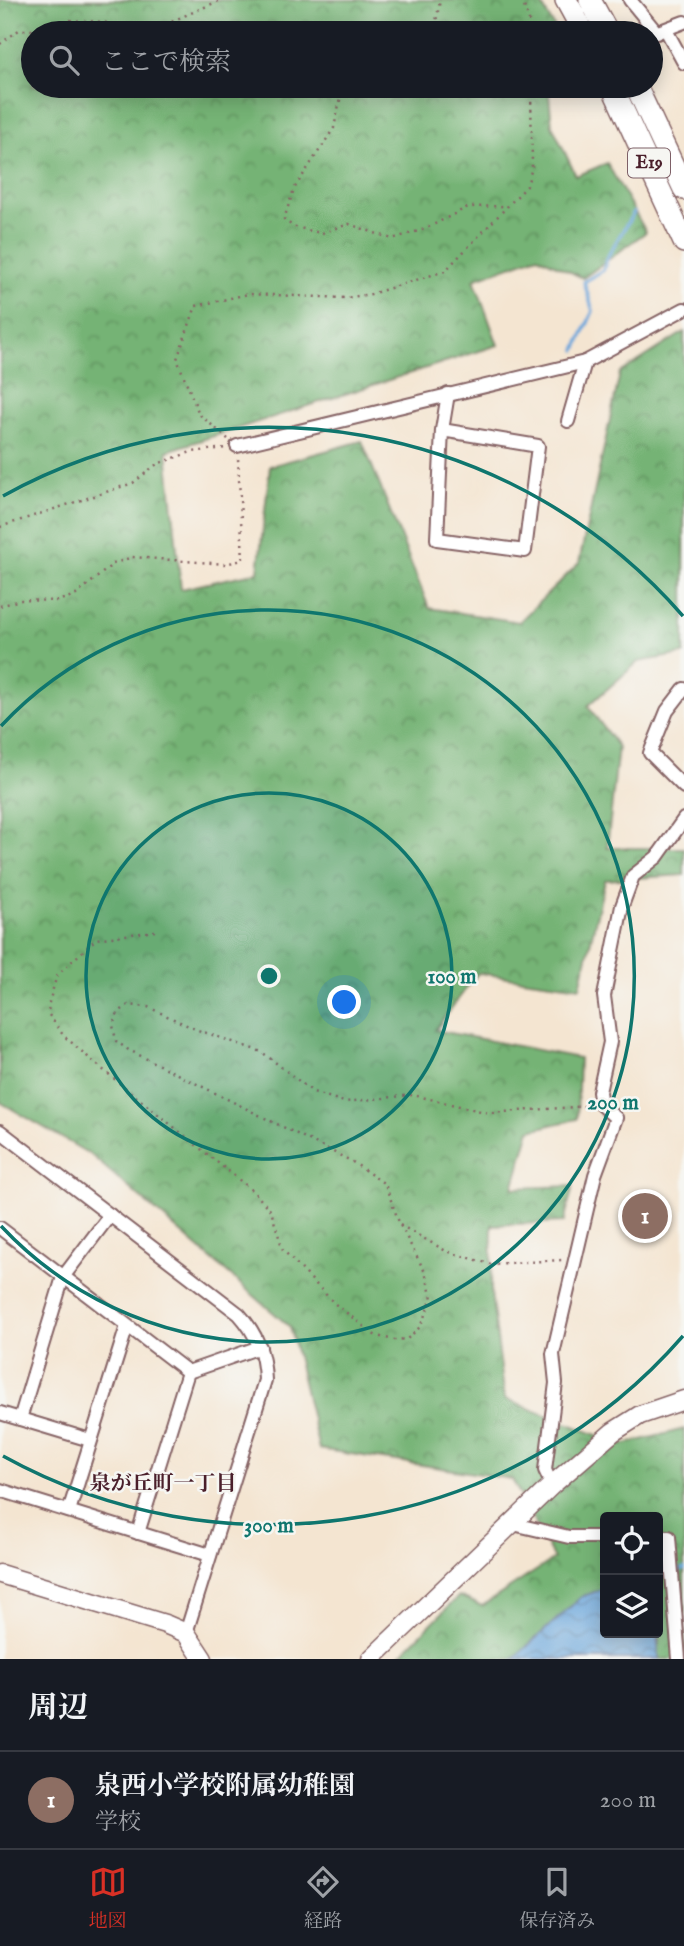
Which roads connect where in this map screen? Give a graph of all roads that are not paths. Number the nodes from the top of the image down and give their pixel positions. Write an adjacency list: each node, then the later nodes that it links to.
1 (566, 0): 4 (highway)
2 (590, 0): 5 (highway)
3 (630, 0): 6 (street)
4 (577, 21)
5 (601, 21)
6 (648, 21)
7 (684, 22): 8 (street)
8 (663, 30)
9 (663, 38): 10 (street)
10 (684, 63)
11 (618, 98): 14 (highway, E19)
12 (642, 98): 13 (highway, E19)
13 (684, 189)
14 (684, 242)
15 (684, 309): 16 (street)
16 (585, 362): 17 (street); 18 (street)
17 (448, 394): 19 (street); 20 (street)
18 (568, 421)
19 (442, 430): 19 (street)
20 (237, 446)
21 (682, 697): 22 (street)
22 (684, 787)
23 (684, 819): 35 (street)
24 (0, 1131): 25 (street)
25 (110, 1215): 27 (street); 29 (street)
26 (0, 1231): 27 (street)
27 (63, 1277): 28 (street); 33 (street)
28 (127, 1326): 30 (street); 34 (street)
29 (260, 1347): 30 (street); 43 (street)
30 (188, 1372): 39 (street)
31 (684, 1400): 35 (street)
32 (0, 1413): 33 (street)
33 (20, 1419): 34 (street)
34 (90, 1440): 37 (street)
35 (552, 1485): 38 (street)
36 (0, 1490): 37 (street)
37 (69, 1511): 39 (street)
38 (513, 1524): 41 (street); 47 (street)
39 (138, 1533): 43 (street)
40 (684, 1536): 42 (street)
41 (600, 1537)
42 (664, 1537): 48 (street)
43 (210, 1555): 45 (street)
44 (0, 1574): 45 (street)
45 (186, 1633): 46 (street)
46 (204, 1659)
47 (371, 1659)
48 (679, 1659)

